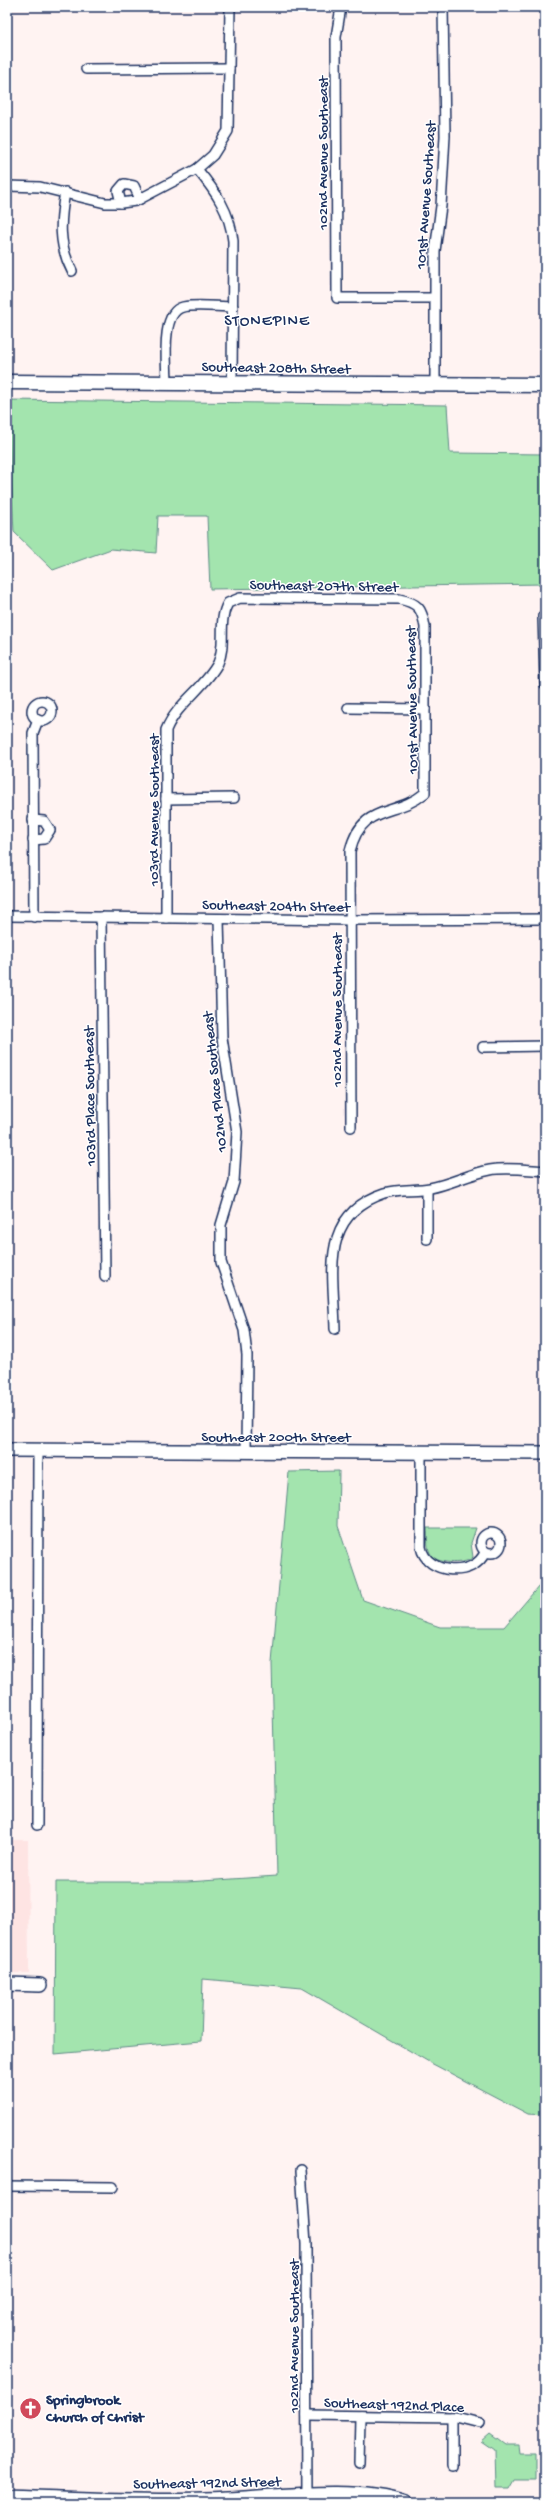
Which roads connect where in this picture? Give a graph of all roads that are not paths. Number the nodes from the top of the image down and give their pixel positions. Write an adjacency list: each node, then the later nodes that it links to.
1 (230, 7): 4 (street)
2 (341, 7): 12 (street, 102nd Avenue Southeast)
3 (443, 7): 12 (street, 101st Avenue Southeast)
4 (229, 68): 5 (street); 6 (street)
5 (86, 69)
6 (197, 169): 9 (street); 13 (street)
7 (7, 186): 8 (street)
8 (65, 192): 10 (street); 11 (street)
9 (140, 199): 10 (street); 10 (street)
10 (121, 203)
11 (72, 271)
12 (434, 298): 18 (street, 101st Avenue Southeast)
13 (233, 307): 15 (street); 16 (street)
14 (7, 382): 15 (main road, Southeast 208th Street)
15 (167, 383): 16 (main road, Southeast 208th Street)
16 (232, 383): 18 (main road, Southeast 208th Street)
17 (545, 385): 18 (main road, Southeast 208th Street)
18 (435, 386)
19 (228, 603): 20 (street, Southeast 207th Street); 27 (street, 103rd Avenue Southeast)
20 (419, 608): 24 (street, 101st Avenue Southeast)
21 (543, 616): 22 (street)
22 (545, 684)
23 (348, 708): 24 (street)
24 (425, 709): 26 (street, 101st Avenue Southeast)
25 (38, 720): 29 (street)
26 (426, 793): 37 (street, 102nd Avenue Southeast)
27 (166, 798): 28 (street); 34 (street, 103rd Avenue Southeast)
28 (234, 798)
29 (33, 820): 30 (street); 30 (street)
30 (33, 840): 32 (street)
31 (7, 916): 32 (street, Southeast 204th Street)
32 (34, 917): 33 (street, Southeast 204th Street)
33 (101, 917): 34 (street, Southeast 204th Street); 44 (street, 103rd Place Southeast)
34 (166, 918): 35 (street, Southeast 204th Street)
35 (219, 919): 37 (street, Southeast 204th Street); 48 (street, 102nd Place Southeast)
36 (545, 919): 37 (street, Southeast 204th Street)
37 (349, 920): 40 (street, 102nd Avenue Southeast)
38 (545, 1046): 39 (street)
39 (483, 1047)
40 (351, 1127)
41 (545, 1171): 42 (street)
42 (428, 1189): 43 (street); 45 (street)
43 (428, 1239)
44 (105, 1276)
45 (336, 1329)
46 (7, 1450): 47 (street, Southeast 200th Street)
47 (38, 1451): 48 (street, Southeast 200th Street); 52 (street)
48 (246, 1452): 49 (street, Southeast 200th Street)
49 (422, 1453): 50 (street, Southeast 200th Street); 51 (street)
50 (545, 1453)
51 (485, 1552)
52 (37, 1825)
53 (7, 1984): 54 (street)
54 (40, 1985)
55 (300, 2170): 58 (street, 102nd Avenue Southeast)
56 (7, 2186): 57 (street)
57 (113, 2187)
58 (308, 2415): 59 (street, Southeast 192nd Place); 65 (street, 102nd Avenue Southeast)
59 (360, 2416): 60 (street, Southeast 192nd Place); 62 (street)
60 (452, 2417): 61 (street, Southeast 192nd Place); 63 (street)
61 (480, 2423)
62 (359, 2463)
63 (452, 2466)
64 (7, 2496): 65 (street, Southeast 192nd Street)
65 (307, 2499): 66 (street, Southeast 192nd Street)
66 (406, 2503)

